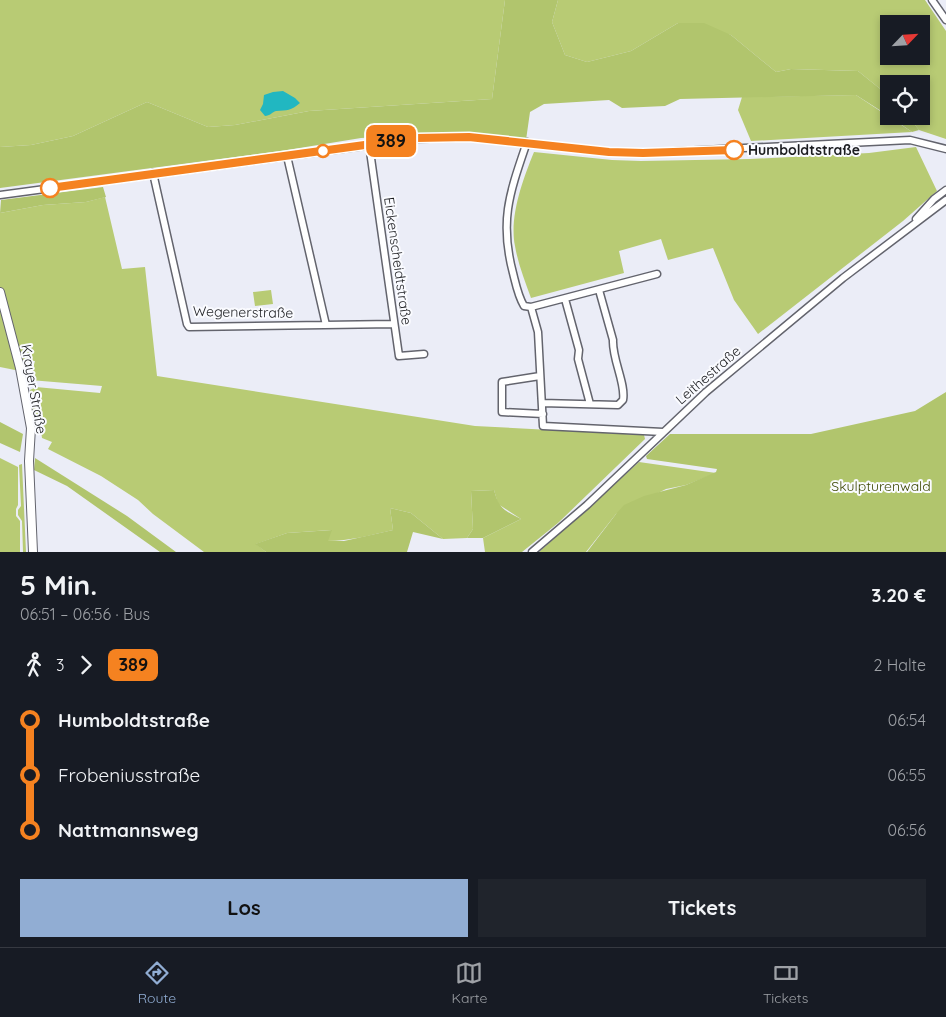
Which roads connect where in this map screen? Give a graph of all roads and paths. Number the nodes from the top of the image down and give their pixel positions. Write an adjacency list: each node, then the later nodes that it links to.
1 (932, 0): 2 (street)
2 (946, 20)
3 (527, 142): 4 (street); 5 (street); 16 (street)
4 (369, 144): 6 (street); 17 (street, Eickenscheidtstraße)
5 (946, 148)
6 (288, 156): 7 (street); 18 (street)
7 (154, 173): 9 (street); 18 (street, Wegenerstraße)
8 (946, 190): 11 (street, Leithestraße)
9 (0, 195)
10 (946, 200): 11 (street, Leithestraße)
11 (909, 227): 24 (street, Leithestraße)
12 (657, 274): 13 (street)
13 (599, 290): 15 (street); 22 (street)
14 (0, 292): 25 (street, Krayer Straße)
15 (565, 299): 16 (street); 22 (street)
16 (531, 307): 20 (street)
17 (394, 324): 18 (street, Wegenerstraße); 19 (street, Eickenscheidtstraße)
18 (326, 325)
19 (424, 354)
20 (540, 376): 21 (street); 23 (street)
21 (542, 403): 22 (street); 23 (street)
22 (590, 404)
23 (543, 414): 24 (street)
24 (663, 432): 26 (street, Leithestraße)
25 (32, 552)
26 (532, 552)

